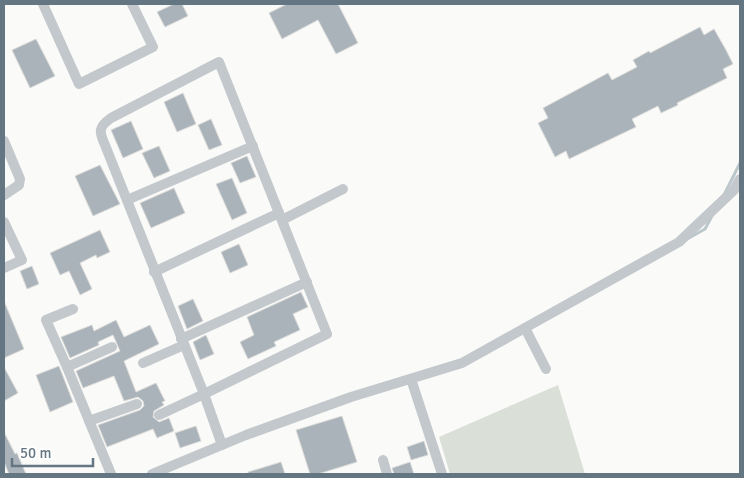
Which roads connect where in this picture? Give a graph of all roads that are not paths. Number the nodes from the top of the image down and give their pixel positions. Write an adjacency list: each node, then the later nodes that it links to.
1 (42, 4): 2 (street)
2 (132, 4)
3 (4, 142): 7 (street)
4 (253, 146): 8 (street); 8 (street); 9 (street)
5 (740, 179): 15 (street)
6 (343, 189): 9 (street)
7 (4, 195)
8 (127, 200): 12 (street)
9 (281, 217): 12 (street); 13 (street)
10 (4, 222): 11 (street)
11 (4, 268)
12 (154, 272): 16 (street)
13 (307, 282): 16 (street); 22 (street)
14 (72, 309): 19 (street)
15 (525, 328): 20 (street); 21 (street)
16 (183, 342): 18 (street); 22 (street)
17 (112, 347): 19 (street)
18 (143, 363)
19 (67, 367): 25 (street)
20 (546, 369)
21 (411, 379): 26 (street); 32 (street)
22 (204, 394): 24 (street); 26 (street)
23 (137, 404): 25 (street)
24 (160, 415)
25 (89, 421): 29 (street)
26 (222, 445): 28 (street)
27 (383, 460): 31 (street)
28 (174, 470): 30 (street)
29 (111, 474)
30 (152, 474)
31 (387, 474)
32 (442, 474)

